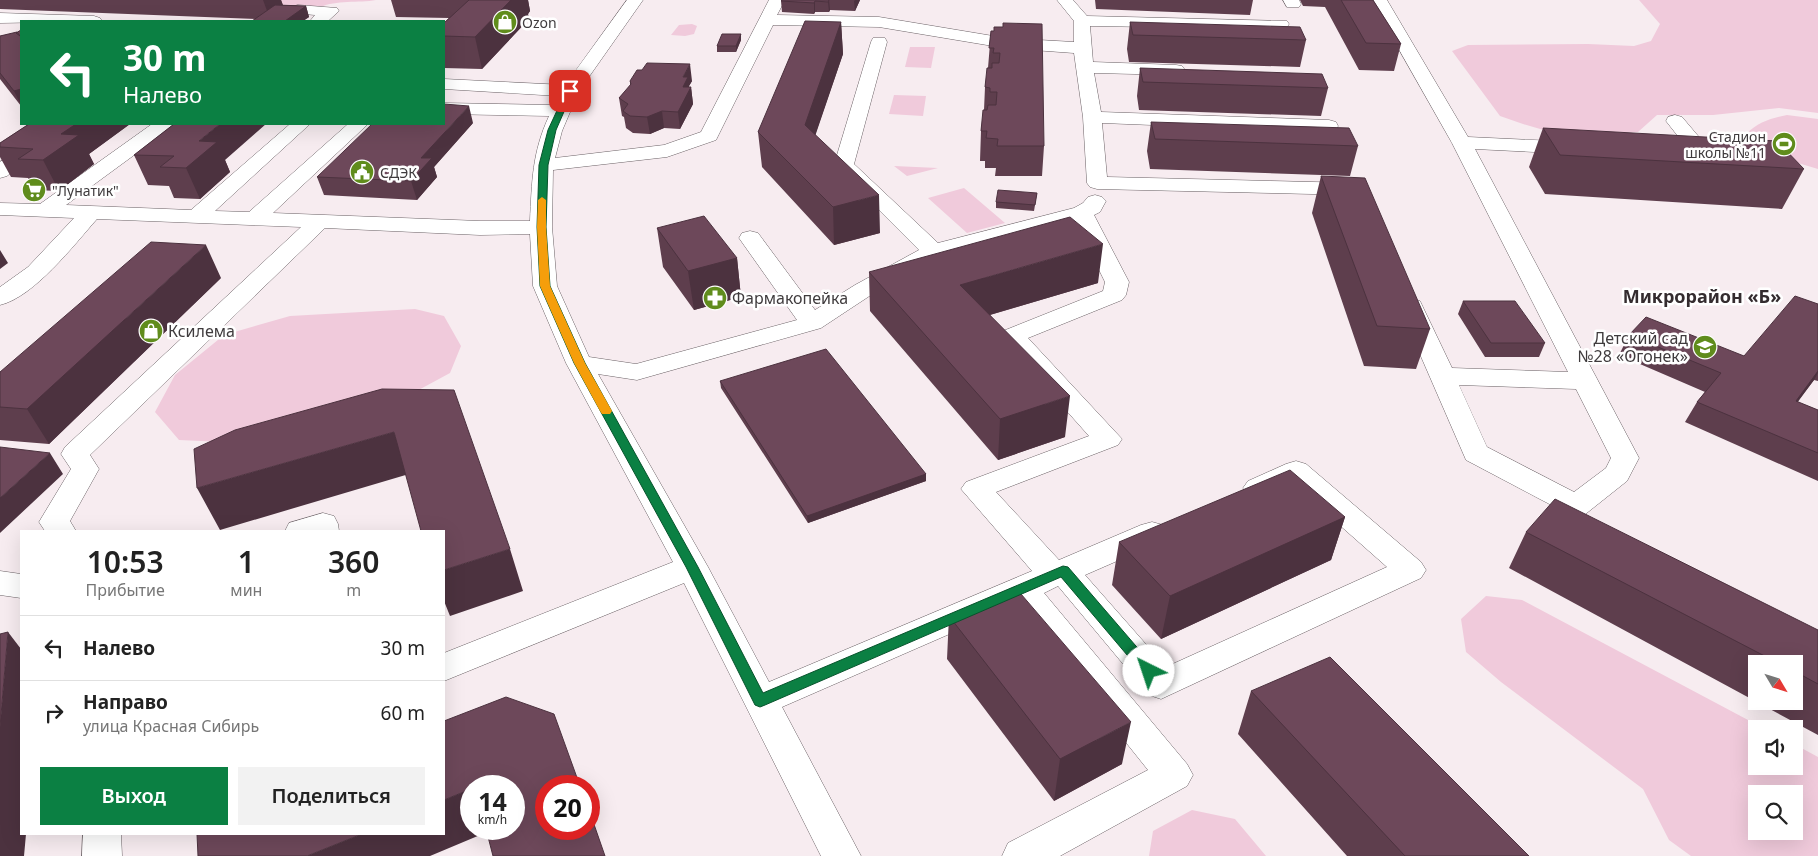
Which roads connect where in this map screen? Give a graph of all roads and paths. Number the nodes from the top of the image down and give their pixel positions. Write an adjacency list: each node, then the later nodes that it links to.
1 (635, 0): 16 (street)
2 (777, 0): 9 (street)
3 (1065, 0): 10 (street)
4 (1379, 0): 25 (street)
5 (298, 10): 8 (street)
6 (0, 18): 7 (street)
7 (63, 20)
8 (319, 20)
9 (767, 20): 11 (street); 28 (street)
10 (1082, 21): 12 (street); 13 (street)
11 (880, 24): 13 (street); 41 (street)
12 (1281, 24)
13 (1084, 58): 14 (street); 18 (street)
14 (1194, 70)
15 (445, 84): 16 (street)
16 (566, 101): 17 (street); 28 (street)
17 (445, 108)
18 (1092, 117): 24 (street); 30 (street)
19 (1675, 122): 27 (street)
20 (61, 125): 29 (street)
21 (163, 125): 33 (street)
22 (300, 125): 36 (street)
23 (358, 125): 37 (street)
24 (1329, 126)
25 (1462, 143): 26 (street); 47 (street)
26 (1597, 149)
27 (1674, 153)
28 (543, 165): 39 (street)
29 (0, 172)
30 (1097, 182): 31 (street); 35 (street)
31 (1369, 209)
32 (0, 210): 33 (street)
33 (44, 211): 34 (street)
34 (91, 213): 36 (street); 43 (street)
35 (1082, 213): 41 (street); 56 (street)
36 (196, 217): 37 (street)
37 (254, 219): 38 (street)
38 (319, 222): 39 (street); 51 (street)
39 (541, 227): 45 (street)
40 (750, 238): 44 (street)
41 (933, 252): 44 (street)
42 (1404, 288): 46 (street)
43 (0, 298)
44 (812, 323): 45 (street)
45 (579, 363): 55 (street)
46 (1442, 376): 47 (street); 49 (street)
47 (1585, 381): 49 (street)
48 (1233, 498): 56 (street)
49 (1576, 506): 54 (street)
50 (1180, 521): 56 (street)
51 (60, 530)
52 (303, 530): 53 (street)
53 (324, 530)
54 (1606, 540)
55 (692, 567): 60 (street); 61 (street)
56 (1058, 573): 59 (street)
57 (0, 583): 58 (street)
58 (20, 586)
59 (1022, 589): 61 (street); 65 (street)
60 (445, 667)
61 (760, 701): 64 (street)
62 (102, 835): 63 (street)
63 (102, 856)
64 (841, 856)
65 (1022, 856)

